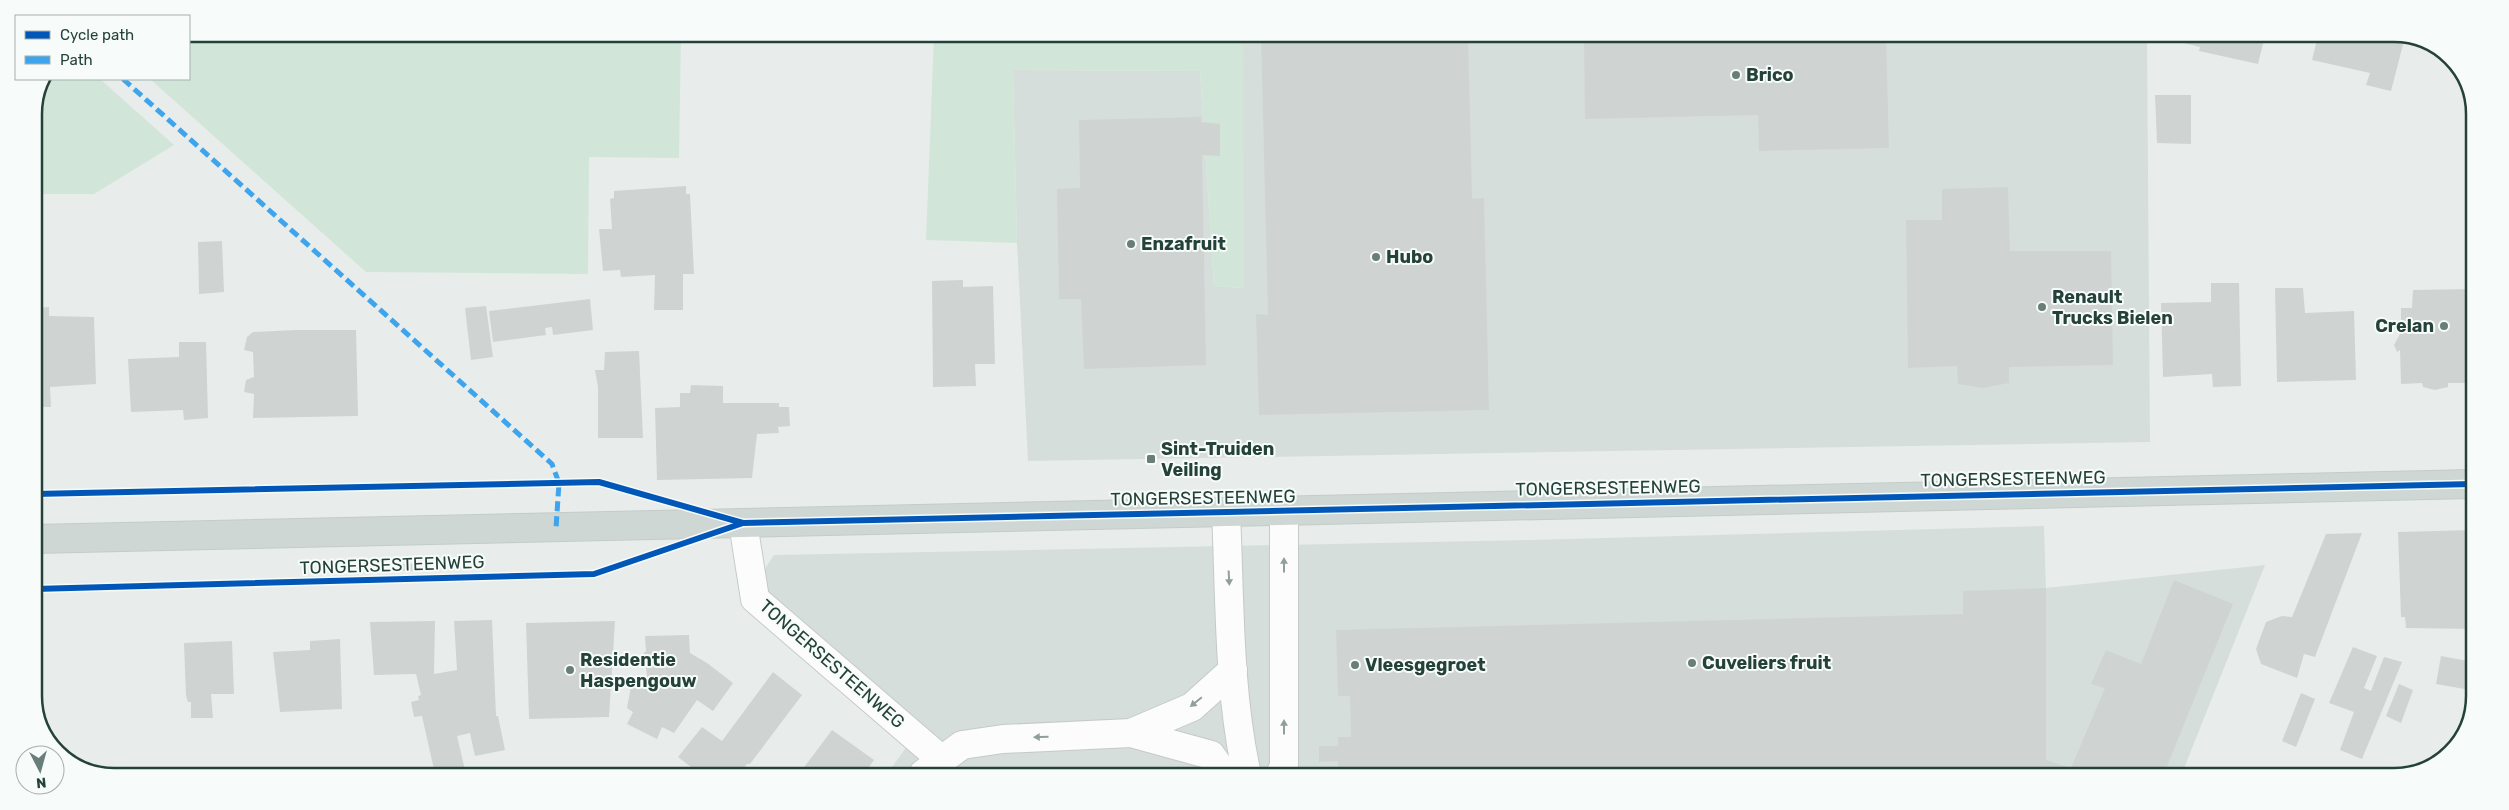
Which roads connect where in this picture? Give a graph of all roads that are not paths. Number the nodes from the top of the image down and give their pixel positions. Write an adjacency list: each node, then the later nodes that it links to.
1 (2466, 484): 2 (main road, TONGERSESTEENWEG)
2 (1284, 511): 3 (main road, TONGERSESTEENWEG); 11 (street, one-way to 2)
3 (1226, 512): 4 (main road, TONGERSESTEENWEG); 6 (street, one-way to 6)
4 (743, 523): 5 (main road, TONGERSESTEENWEG); 8 (street, TONGERSESTEENWEG)
5 (43, 540)
6 (1233, 670): 7 (street, one-way to 7); 10 (street)
7 (1131, 733): 8 (street, one-way to 8); 9 (street)
8 (933, 767)
9 (1220, 768)
10 (1246, 768)
11 (1283, 768)

